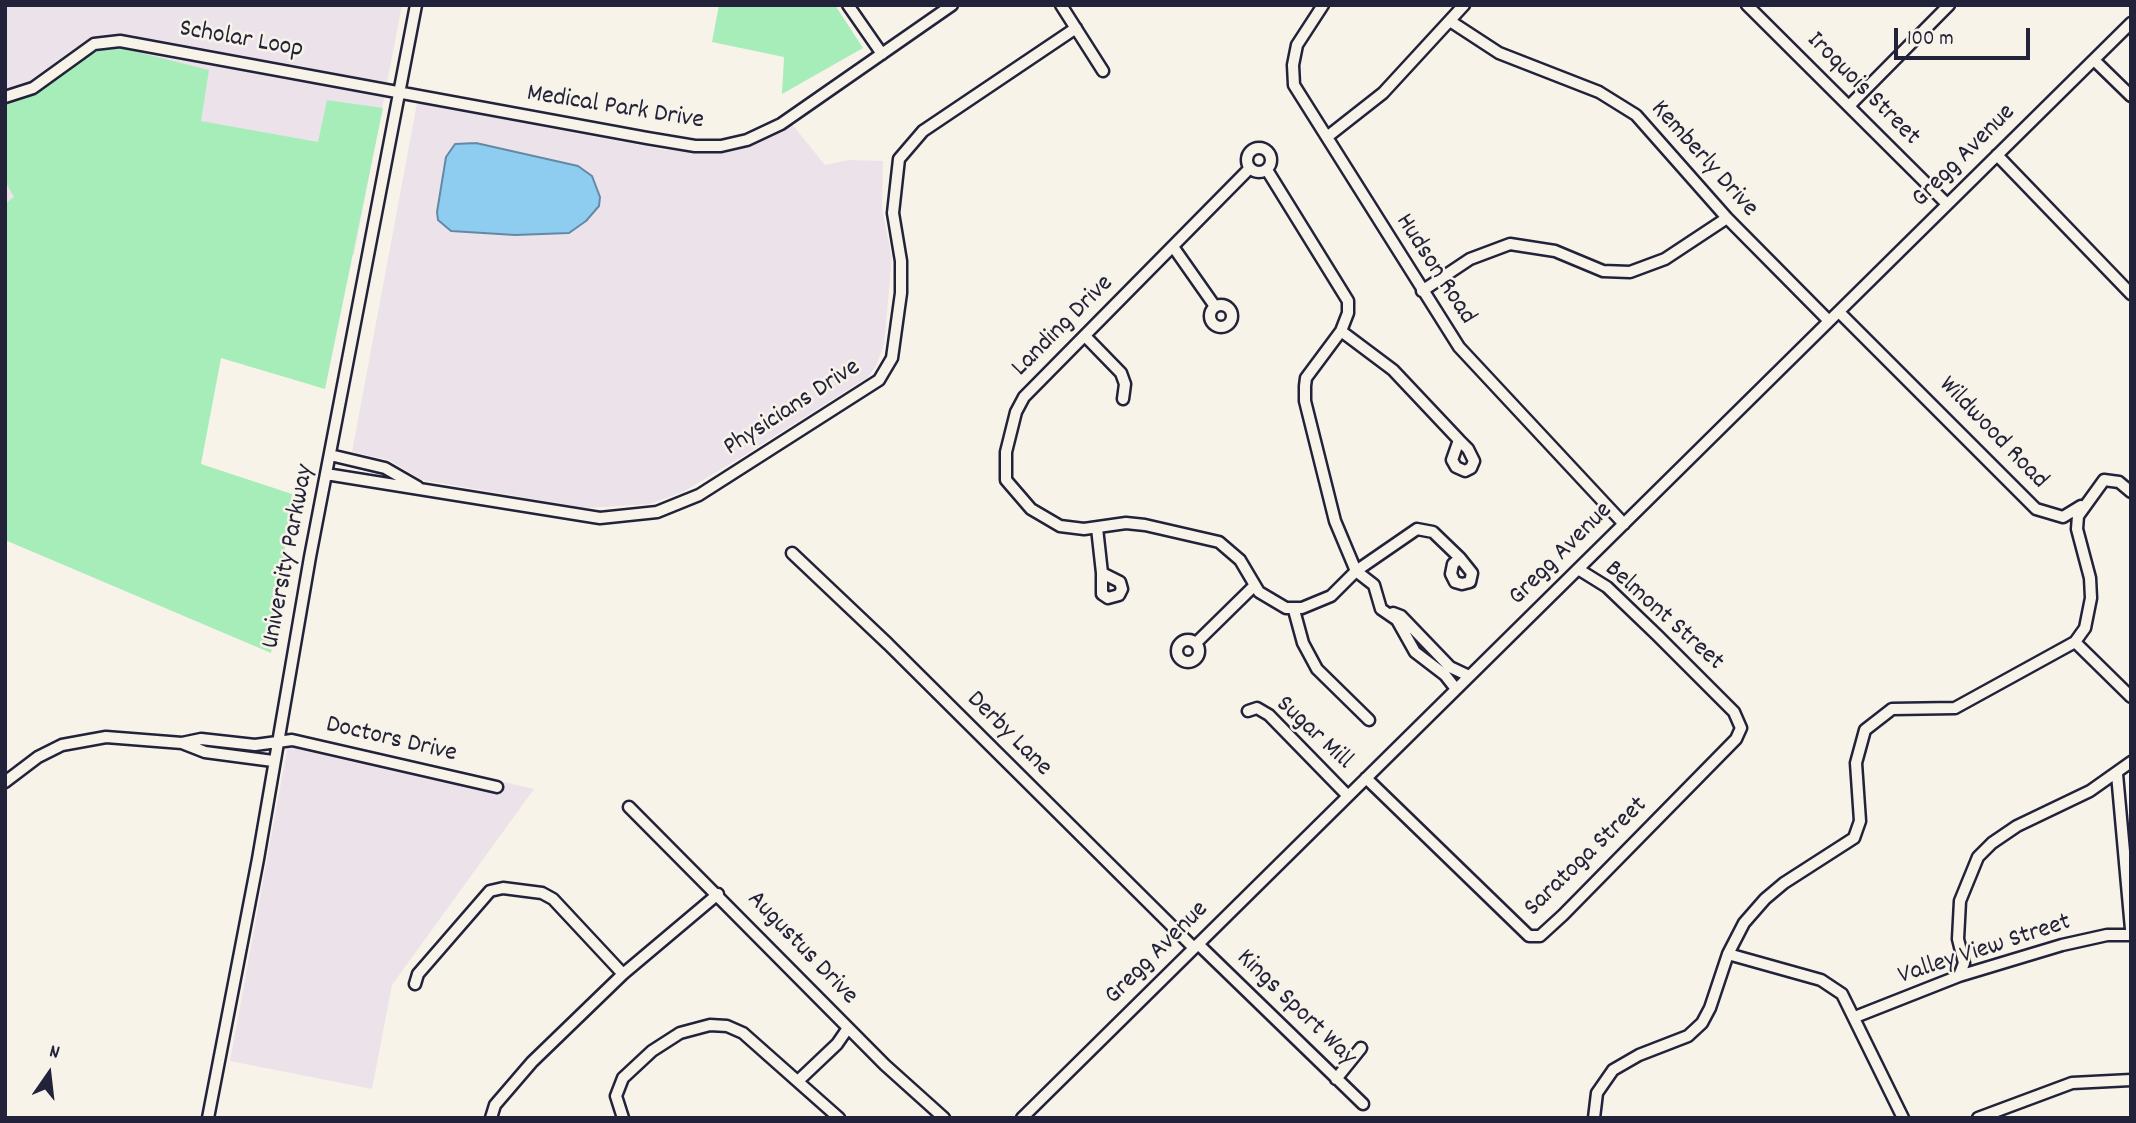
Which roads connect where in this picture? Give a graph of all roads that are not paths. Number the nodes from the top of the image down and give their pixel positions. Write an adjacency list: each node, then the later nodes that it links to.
1 (416, 5): 15 (street, University Parkway)
2 (848, 5): 12 (street)
3 (952, 5): 12 (street, Medical Park Drive)
4 (1061, 5): 11 (street)
5 (1323, 5): 19 (street, Hudson Road)
6 (1464, 5): 9 (street)
7 (1949, 5): 18 (street)
8 (1753, 7): 18 (street, Iroquois Street)
9 (1450, 21): 19 (street); 24 (street, Kemberly Drive)
10 (2131, 23): 13 (street, Gregg Avenue)
11 (1076, 29): 14 (street); 37 (street, Physicians Drive)
12 (882, 54): 15 (street, Medical Park Drive)
13 (2094, 60): 16 (street); 20 (street, Gregg Avenue)
14 (1103, 71)
15 (400, 92): 17 (street, Scholar Loop); 35 (street, University Parkway)
16 (2131, 96)
17 (5, 97)
18 (1849, 106): 23 (street, Iroquois Street)
19 (1327, 137): 26 (street, Hudson Road)
20 (1997, 155): 23 (street, Gregg Avenue); 27 (street)
21 (1250, 168): 22 (street); 22 (street, Landing Drive); 25 (street, Landing Drive)
22 (1267, 170): 31 (street, Landing Drive)
23 (1947, 204): 29 (street, Gregg Avenue)
24 (1727, 218): 26 (street); 30 (street, Kemberly Drive)
25 (1174, 248): 28 (street); 32 (street, Landing Drive)
26 (1422, 291): 40 (street, Hudson Road)
27 (2131, 294)
28 (1214, 305)
29 (1839, 312): 30 (street, Gregg Avenue); 39 (street, Wildwood Road)
30 (1829, 321): 40 (street, Gregg Avenue)
31 (1341, 331): 34 (street); 45 (street, Landing Drive)
32 (1085, 335): 33 (street); 41 (street, Landing Drive)
33 (1123, 399)
34 (1459, 440)
35 (330, 455): 36 (street, University Parkway); 37 (street, Physicians Drive)
36 (326, 474): 37 (street, Physicians Drive); 59 (street, University Parkway)
37 (421, 489)
38 (2131, 492): 39 (street)
39 (2084, 504): 51 (street)
40 (1624, 524): 44 (street, Gregg Avenue)
41 (1097, 528): 46 (street); 47 (street, Landing Drive)
42 (792, 553): 71 (street, Derby Lane)
43 (1460, 558): 45 (street)
44 (1578, 569): 52 (street, Gregg Avenue); 54 (street, Belmont Street)
45 (1356, 571): 48 (street, Landing Drive); 49 (street)
46 (1102, 573)
47 (1254, 586): 49 (street, Landing Drive); 50 (street)
48 (1381, 609): 52 (street); 53 (street, Landing Drive)
49 (1294, 610): 57 (street)
50 (1197, 642)
51 (2075, 642): 55 (street); 72 (street)
52 (1469, 676): 53 (street, Gregg Avenue)
53 (1457, 689): 63 (street, Gregg Avenue)
54 (1719, 697): 63 (street, Saratoga Street)
55 (2131, 697)
56 (1248, 711): 66 (street, Sugar Mill)
57 (1369, 720)
58 (182, 743): 59 (street, Doctors Drive); 60 (street); 64 (street)
59 (277, 744): 60 (street, University Parkway); 65 (street, Doctors Drive)
60 (273, 761): 83 (street, University Parkway)
61 (2131, 762): 62 (street)
62 (2117, 775): 69 (street); 74 (street)
63 (1366, 778): 66 (street, Gregg Avenue)
64 (5, 782)
65 (497, 787)
66 (1348, 796): 71 (street, Gregg Avenue)
67 (629, 807): 68 (street, Augustus Drive)
68 (718, 894): 73 (street); 77 (street, Augustus Drive)
69 (2131, 929)
70 (2131, 935): 74 (street, Valley View Street)
71 (1196, 946): 79 (street, Kings Sport Way); 88 (street, Gregg Avenue)
72 (1728, 954): 76 (street); 89 (street)
73 (623, 974): 75 (street); 84 (street)
74 (1959, 976): 76 (street, Valley View Street)
75 (415, 984)
76 (1855, 1017): 90 (street)
77 (848, 1028): 81 (street); 87 (street, Augustus Drive)
78 (1361, 1048): 79 (street)
79 (1336, 1079): 82 (street, Kings Sport Way)
80 (2131, 1080): 91 (street)
81 (798, 1081): 85 (street); 86 (street)
82 (1363, 1104)
83 (208, 1118)
84 (491, 1118)
85 (623, 1118)
86 (839, 1118)
87 (944, 1118)
88 (1022, 1118)
89 (1594, 1118)
90 (1903, 1118)
91 (1978, 1118)

